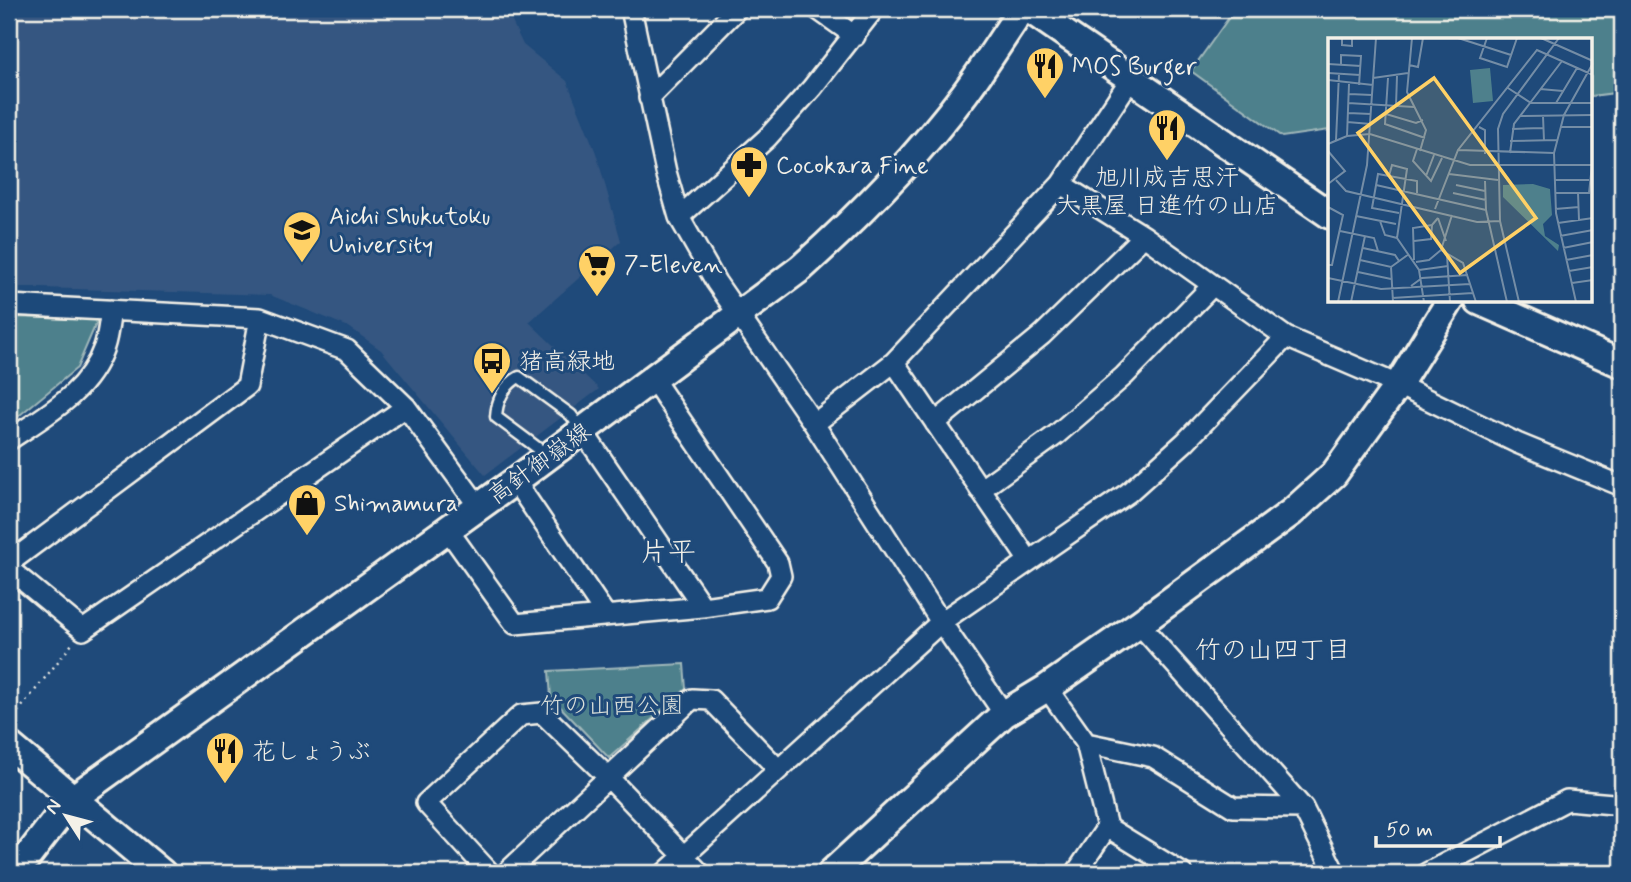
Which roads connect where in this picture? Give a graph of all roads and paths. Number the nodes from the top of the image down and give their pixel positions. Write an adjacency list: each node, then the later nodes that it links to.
1 (631, 9): 9 (street)
2 (737, 9): 9 (street)
3 (817, 9): 7 (street)
4 (874, 9): 7 (street)
5 (1022, 9): 19 (street, 高針御嶽線)
6 (1029, 9): 8 (street)
7 (855, 36): 12 (street)
8 (1130, 80): 10 (street); 11 (street)
9 (649, 98): 12 (street)
10 (1061, 184): 13 (street); 22 (street)
11 (1328, 214)
12 (679, 216): 19 (street)
13 (1144, 236): 14 (street); 27 (street)
14 (1213, 285): 21 (street); 34 (street)
15 (1449, 303): 25 (street)
16 (1483, 303): 23 (street)
17 (9, 305): 18 (street)
18 (111, 310): 20 (street); 30 (street)
19 (740, 316): 24 (street, 高針御嶽線); 28 (street)
20 (260, 318): 26 (street); 38 (street)
21 (1286, 337): 25 (street); 37 (street)
22 (894, 362): 27 (street); 28 (street)
23 (1622, 365)
24 (653, 379): 29 (street, 高針御嶽線); 40 (street)
25 (1398, 385): 33 (street); 43 (street)
26 (406, 407): 35 (street); 44 (street)
27 (935, 423): 34 (street)
28 (814, 424): 42 (street)
29 (582, 430): 31 (street, 高針御嶽線); 31 (lane); 40 (street)
30 (9, 440)
31 (548, 456): 32 (street, 高針御嶽線)
32 (515, 481): 35 (street, 高針御嶽線); 41 (street)
33 (1622, 486)
34 (980, 490): 37 (street)
35 (479, 507): 36 (street, 高針御嶽線)
36 (448, 530): 41 (street); 52 (street, 高針御嶽線)
37 (1029, 561): 42 (street)
38 (9, 563)
39 (9, 569): 44 (street)
40 (703, 607): 41 (street)
41 (605, 614)
42 (941, 622): 46 (street); 50 (street)
43 (1139, 624): 45 (street); 54 (street)
44 (83, 630): 47 (path)
45 (1047, 688): 46 (street); 48 (street)
46 (1004, 714): 63 (street)
47 (9, 723)
48 (1086, 743): 54 (street); 55 (street)
49 (9, 745): 52 (street)
50 (778, 769): 51 (street); 56 (street)
51 (609, 778): 56 (street); 59 (street); 60 (street)
52 (72, 799): 57 (street, 高針御嶽線); 58 (street)
53 (1622, 807): 67 (street)
54 (1303, 808): 66 (street)
55 (1107, 827): 64 (street); 65 (street)
56 (684, 856): 61 (street); 62 (street)
57 (15, 873)
58 (162, 873)
59 (490, 873)
60 (506, 873)
61 (665, 873)
62 (700, 873)
63 (831, 873)
64 (1076, 873)
65 (1182, 873)
66 (1335, 873)
67 (1427, 873)

